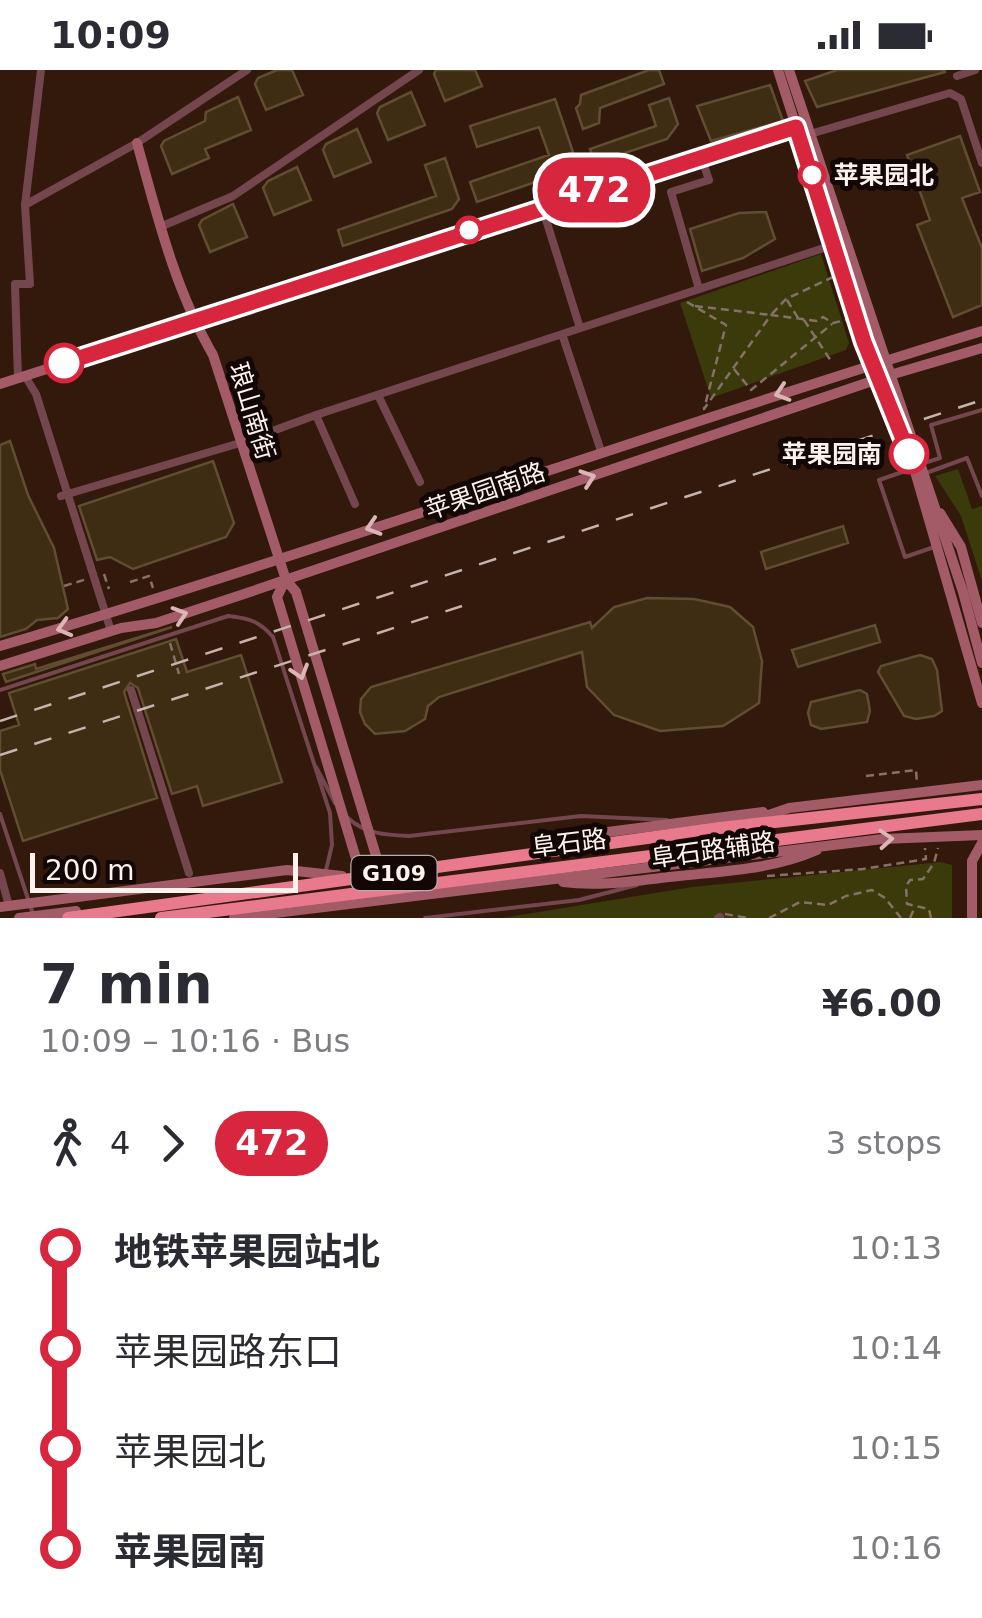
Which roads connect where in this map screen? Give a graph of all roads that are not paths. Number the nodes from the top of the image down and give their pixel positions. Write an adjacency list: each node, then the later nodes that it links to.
1 (40, 70): 12 (street)
2 (247, 70): 9 (street)
3 (419, 70): 14 (street)
4 (778, 70): 8 (main road)
5 (789, 70): 8 (main road)
6 (975, 70): 7 (street)
7 (958, 76)
8 (804, 128): 10 (main road); 11 (street); 15 (main road); 22 (main road)
9 (137, 143): 12 (street); 14 (main road, 琅山南街)
10 (701, 156): 13 (main road); 16 (street)
11 (982, 164)
12 (25, 205): 23 (street)
13 (542, 207): 17 (main road); 18 (street)
14 (160, 227): 17 (main road, 琅山南街)
15 (834, 245): 16 (street); 22 (main road)
16 (698, 288): 18 (street)
17 (194, 323): 23 (main road); 29 (main road, 琅山南街)
18 (580, 328): 20 (street)
19 (982, 331): 22 (main road, 苹果园南路)
20 (562, 334): 26 (street); 30 (street)
21 (982, 348): 24 (main road, 苹果园南路)
22 (880, 362): 24 (main road); 30 (main road, 苹果园南路, one-way to 30)
23 (22, 377): 25 (main road); 35 (street)
24 (886, 377): 33 (main road); 41 (main road, 苹果园南路, one-way to 24)
25 (0, 384)
26 (378, 395): 28 (street); 34 (street)
27 (982, 410): 31 (lane)
28 (316, 415): 29 (street); 37 (street)
29 (240, 443): 35 (street); 40 (main road, 琅山南街)
30 (600, 451): 40 (main road, 苹果园南路, one-way to 40)
31 (940, 458): 32 (lane); 33 (lane)
32 (942, 467): 33 (lane); 36 (lane)
33 (920, 468): 38 (main road); 39 (main road); 39 (lane)
34 (420, 482)
35 (64, 495): 42 (street)
36 (982, 496)
37 (355, 504)
38 (934, 507): 39 (main road); 43 (main road)
39 (942, 544): 46 (main road); 50 (main road)
40 (278, 558): 41 (main road, 琅山南街); 42 (main road, 苹果园南路)
41 (286, 580): 44 (main road, 苹果园南路, one-way to 41); 60 (main road, 琅山南街); 63 (main road, one-way to 63)
42 (106, 616): 44 (street); 45 (main road, 苹果园南路, one-way to 45)
43 (982, 623)
44 (111, 631): 47 (main road, 苹果园南路)
45 (0, 646)
46 (982, 663)
47 (0, 666)
48 (0, 690): 51 (lane)
49 (130, 690): 62 (street)
50 (982, 703)
51 (310, 754): 56 (lane); 71 (lane)
52 (982, 785): 60 (main road, 阜石路)
53 (982, 799): 56 (highway, 阜石路 / G109)
54 (0, 814): 67 (lane)
55 (982, 814): 59 (highway, 阜石路 / G109)
56 (720, 828): 68 (highway, 阜石路 / G109)
57 (982, 835): 70 (main road, 阜石路, one-way to 57)
58 (982, 843): 73 (main road)
59 (718, 847): 69 (highway, 阜石路 / G109); 72 (lane)
60 (381, 872): 63 (main road, 阜石路)
61 (0, 873): 65 (street)
62 (189, 873)
63 (361, 874): 64 (main road, 阜石路)
64 (342, 876): 65 (main road, 阜石路); 66 (main road, 阜石路)
65 (4, 906)
66 (19, 918)
67 (35, 918)
68 (68, 918)
69 (161, 918)
70 (234, 918)
71 (293, 918)
72 (425, 918)
73 (972, 918)

